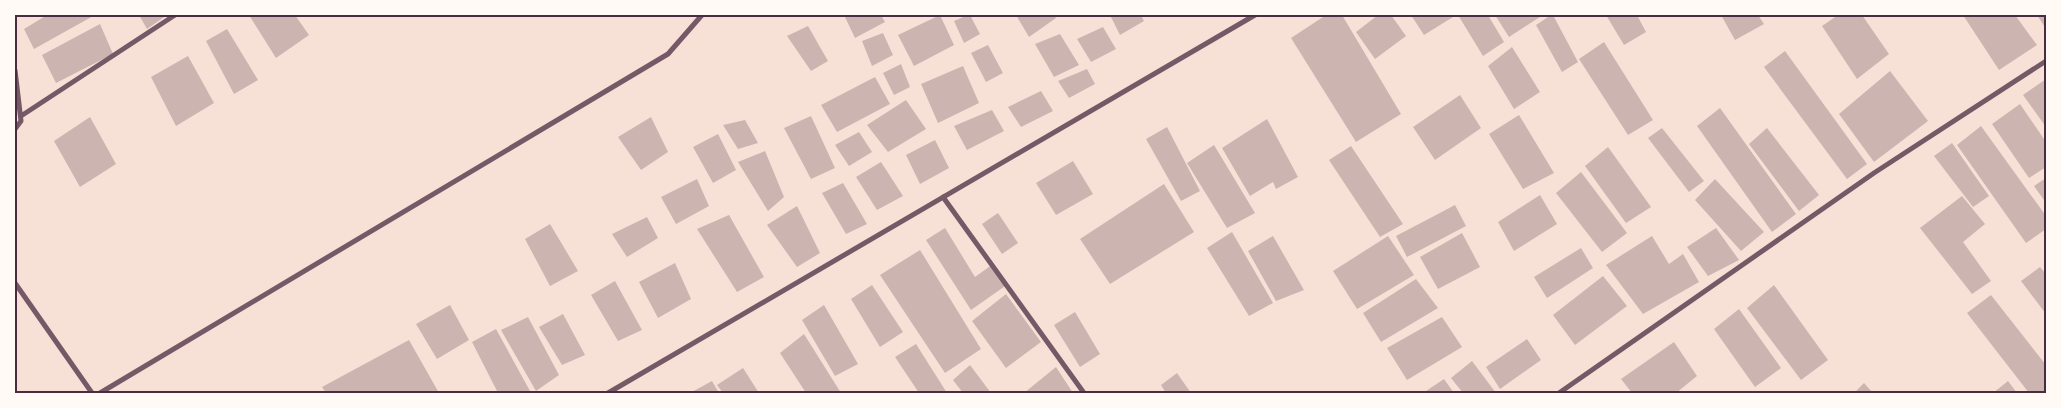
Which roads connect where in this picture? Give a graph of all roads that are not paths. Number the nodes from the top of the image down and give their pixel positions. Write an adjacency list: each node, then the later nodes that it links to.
1 (175, 15): 6 (street)
2 (702, 15): 11 (street)
3 (1255, 15): 8 (street)
4 (2046, 61): 14 (street)
5 (15, 70): 6 (street)
6 (21, 116): 7 (street)
7 (15, 129)
8 (943, 197): 12 (street); 13 (street)
9 (15, 283): 10 (street)
10 (92, 393)
11 (100, 393)
12 (608, 393)
13 (1084, 393)
14 (1559, 393)

